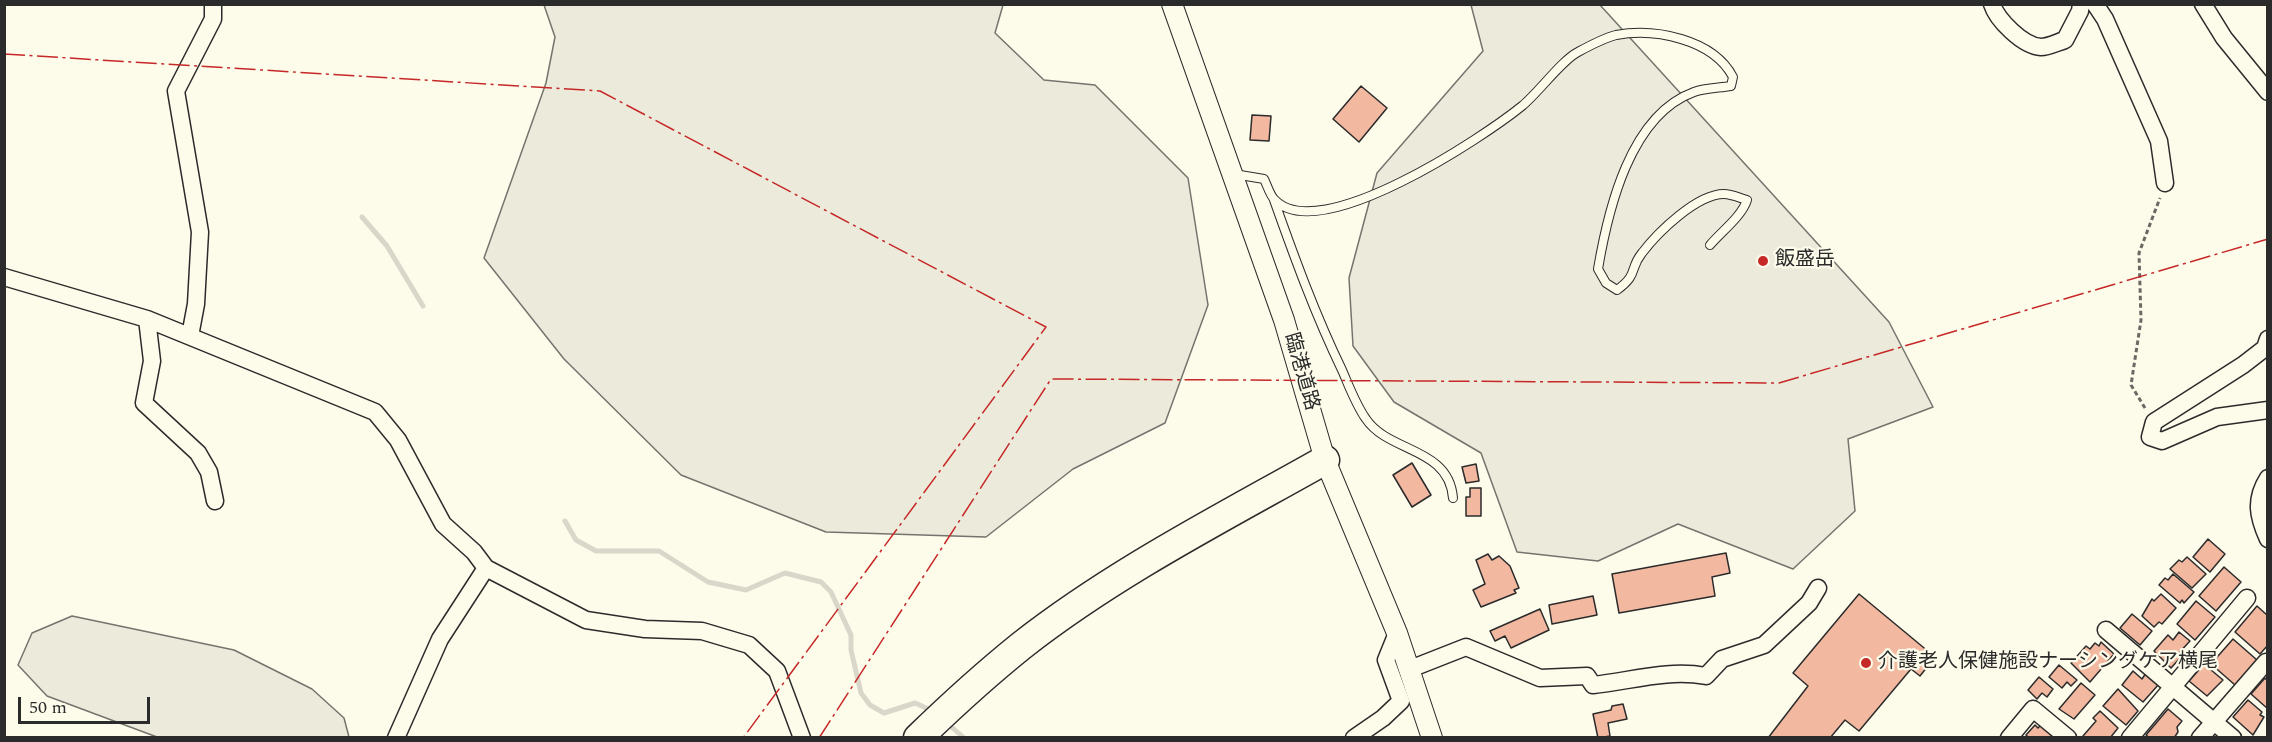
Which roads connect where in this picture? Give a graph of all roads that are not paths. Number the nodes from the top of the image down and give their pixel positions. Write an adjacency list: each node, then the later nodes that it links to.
1 (213, 4): 14 (street)
2 (1172, 4): 8 (street, 臨港道路)
3 (1992, 4): 4 (street)
4 (2081, 4)
5 (2095, 4): 9 (street)
6 (2203, 4): 7 (street)
7 (2268, 92)
8 (1234, 174): 10 (lane); 17 (street, 臨港道路)
9 (2165, 183)
10 (1274, 200): 11 (lane); 19 (lane)
11 (1710, 245)
12 (4, 277): 13 (street)
13 (147, 319): 14 (street); 20 (street)
14 (190, 336): 22 (street)
15 (2268, 339): 16 (street)
16 (2268, 410)
17 (1325, 460): 26 (street, 臨港道路); 33 (highway)
18 (2268, 478): 21 (street)
19 (1453, 498)
20 (215, 501)
21 (2268, 539)
22 (486, 568): 31 (street); 32 (street)
23 (1818, 588): 28 (street)
24 (2247, 598): 29 (street)
25 (2106, 630): 29 (street)
26 (1397, 633): 28 (street, 臨港道路); 34 (street)
27 (2266, 662): 30 (street)
28 (1410, 669): 35 (street, 臨港道路)
29 (2175, 687): 30 (street); 38 (street)
30 (2213, 721): 39 (street); 40 (street)
31 (396, 738)
32 (802, 738)
33 (918, 738)
34 (1354, 738)
35 (1432, 738)
36 (2009, 738): 37 (street)
37 (2068, 738)
38 (2130, 738)
39 (2200, 738)
40 (2233, 738)

